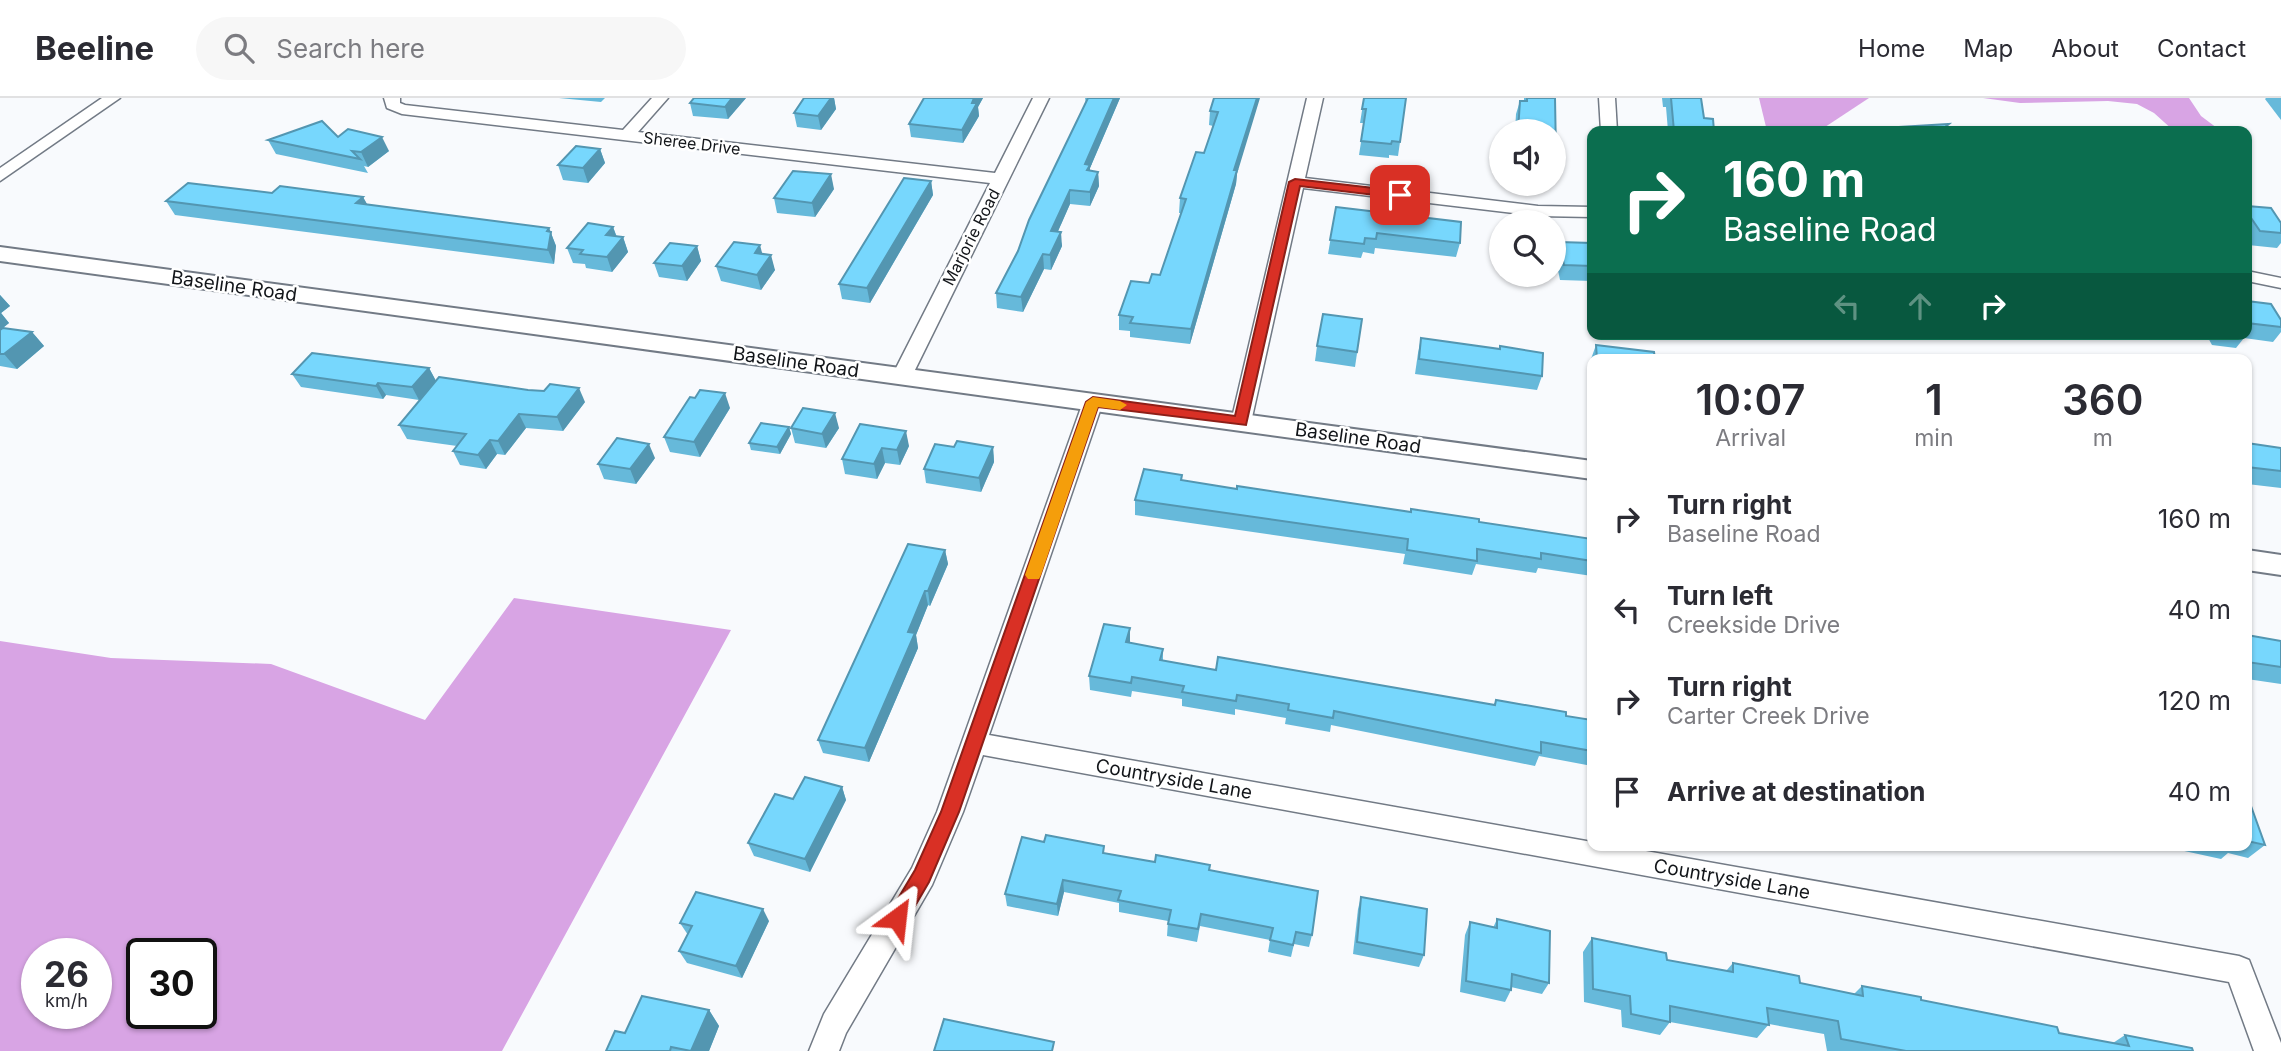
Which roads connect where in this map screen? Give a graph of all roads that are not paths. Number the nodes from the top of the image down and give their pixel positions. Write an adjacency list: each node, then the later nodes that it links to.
1 (112, 98): 9 (street)
2 (391, 98): 8 (street, Sheree Drive)
3 (660, 98): 8 (street)
4 (1041, 98): 10 (street, Marjorie Road)
5 (1315, 98): 11 (street)
6 (1607, 98): 7 (street)
7 (1609, 126)
8 (627, 135): 10 (street, Sheree Drive)
9 (0, 176)
10 (1001, 178): 16 (street, Marjorie Road)
11 (1295, 182): 12 (street); 18 (street)
12 (1587, 212)
13 (0, 254): 16 (street, Baseline Road)
14 (2252, 277): 15 (street)
15 (2281, 283)
16 (902, 376): 17 (street, Baseline Road)
17 (1093, 402): 18 (street, Baseline Road); 22 (street)
18 (1241, 422): 19 (street, Baseline Road)
19 (1587, 469)
20 (2252, 561): 21 (street)
21 (2281, 565)
22 (974, 743): 23 (street); 24 (street, Countryside Lane)
23 (824, 1051)
24 (2269, 1051)

